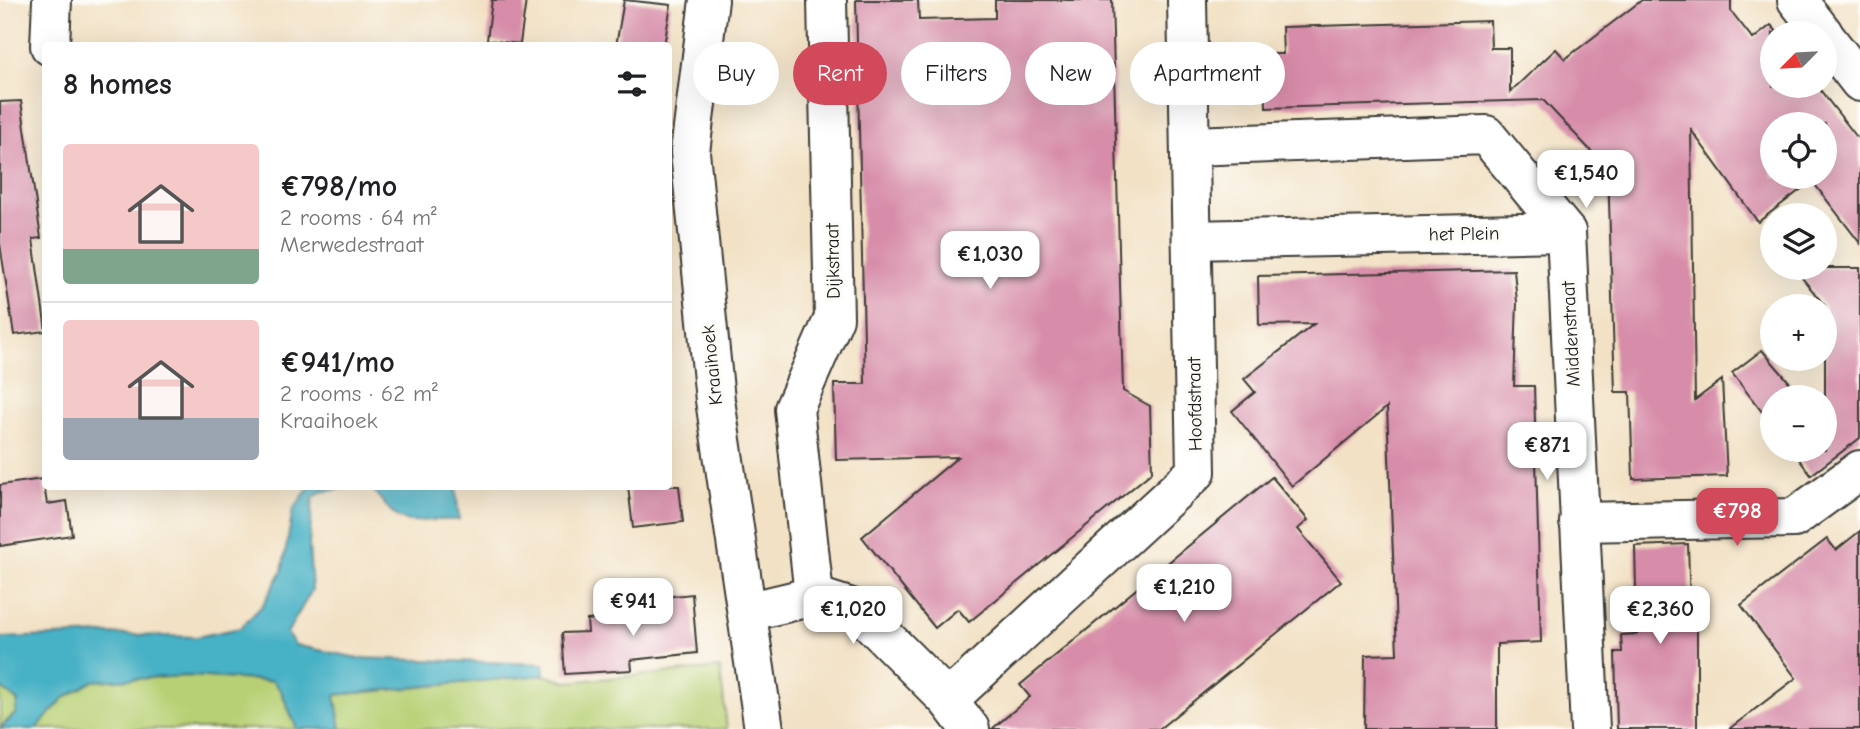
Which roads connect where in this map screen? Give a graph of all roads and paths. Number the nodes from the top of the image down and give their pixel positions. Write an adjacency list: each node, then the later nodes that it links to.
1 (52, 0): 7 (street)
2 (709, 0): 16 (street, Kraaihoek)
3 (827, 0): 15 (street, Dijkstraat)
4 (1187, 0): 10 (street, Hoofdstraat)
5 (1797, 0): 6 (street)
6 (1813, 21)
7 (50, 42)
8 (1838, 53): 9 (street)
9 (1860, 82)
10 (1191, 146): 11 (street); 12 (street, Hoofdstraat)
11 (1566, 232): 12 (street, het Plein); 14 (street, Middenstraat)
12 (1192, 240): 17 (street, Hoofdstraat)
13 (1860, 470): 14 (street)
14 (1579, 522): 19 (street, Middenstraat)
15 (814, 596): 16 (street); 17 (street)
16 (747, 612): 18 (street, Kraaihoek)
17 (959, 714)
18 (764, 729)
19 (1590, 729)

